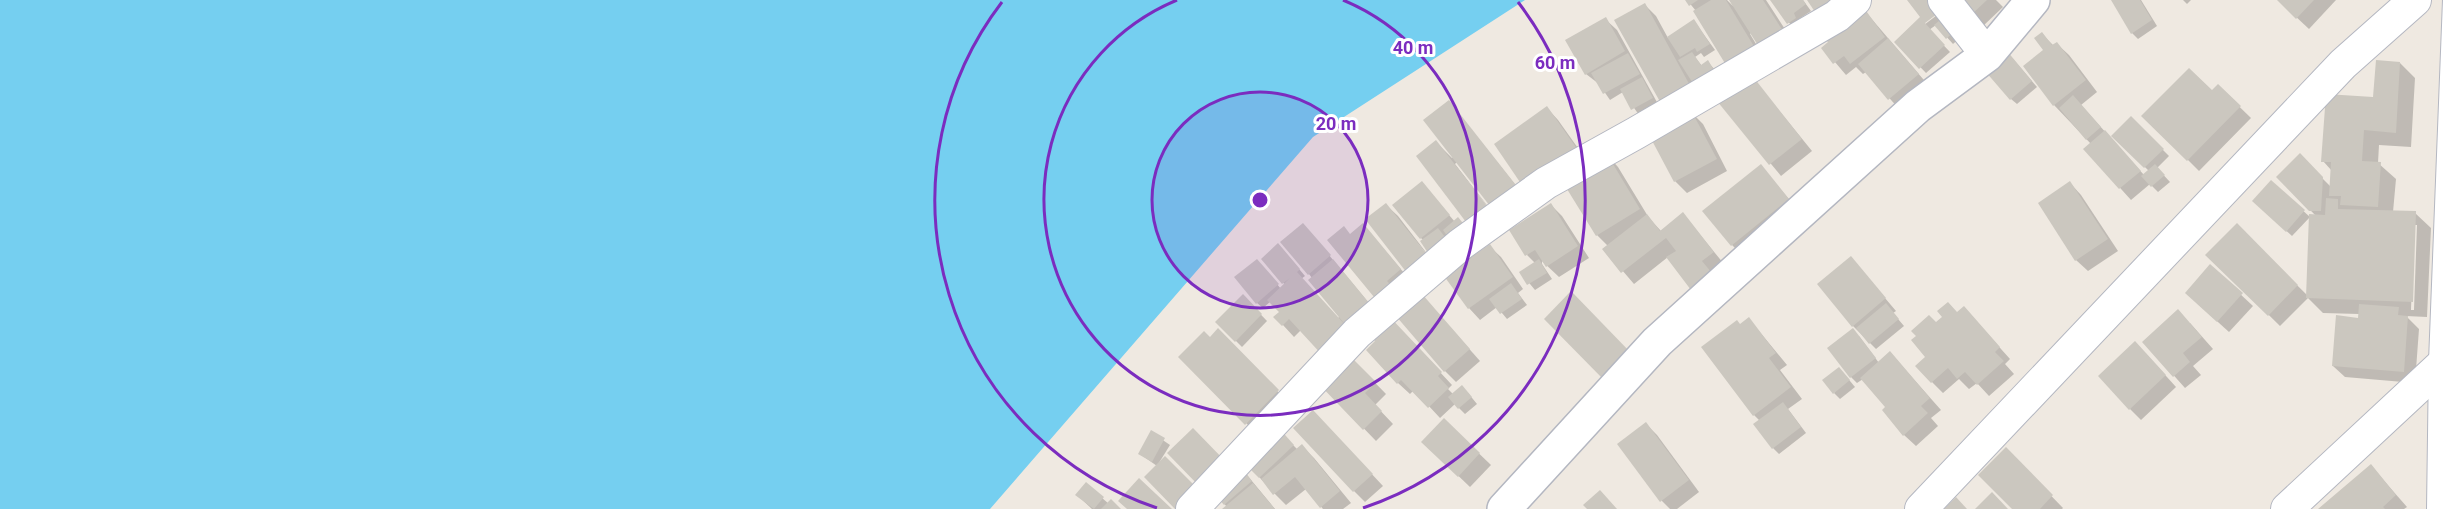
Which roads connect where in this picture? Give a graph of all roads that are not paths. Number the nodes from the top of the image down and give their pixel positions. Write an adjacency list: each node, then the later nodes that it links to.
1 (1855, 0): 8 (street)
2 (1944, 0): 6 (street)
3 (2033, 0): 6 (street)
4 (2415, 0): 10 (street)
5 (2459, 0): 7 (street)
6 (1987, 55): 9 (street)
7 (2445, 362): 11 (street); 12 (street)
8 (1192, 509)
9 (1504, 509)
10 (1921, 509)
11 (2287, 509)
12 (2443, 509)

